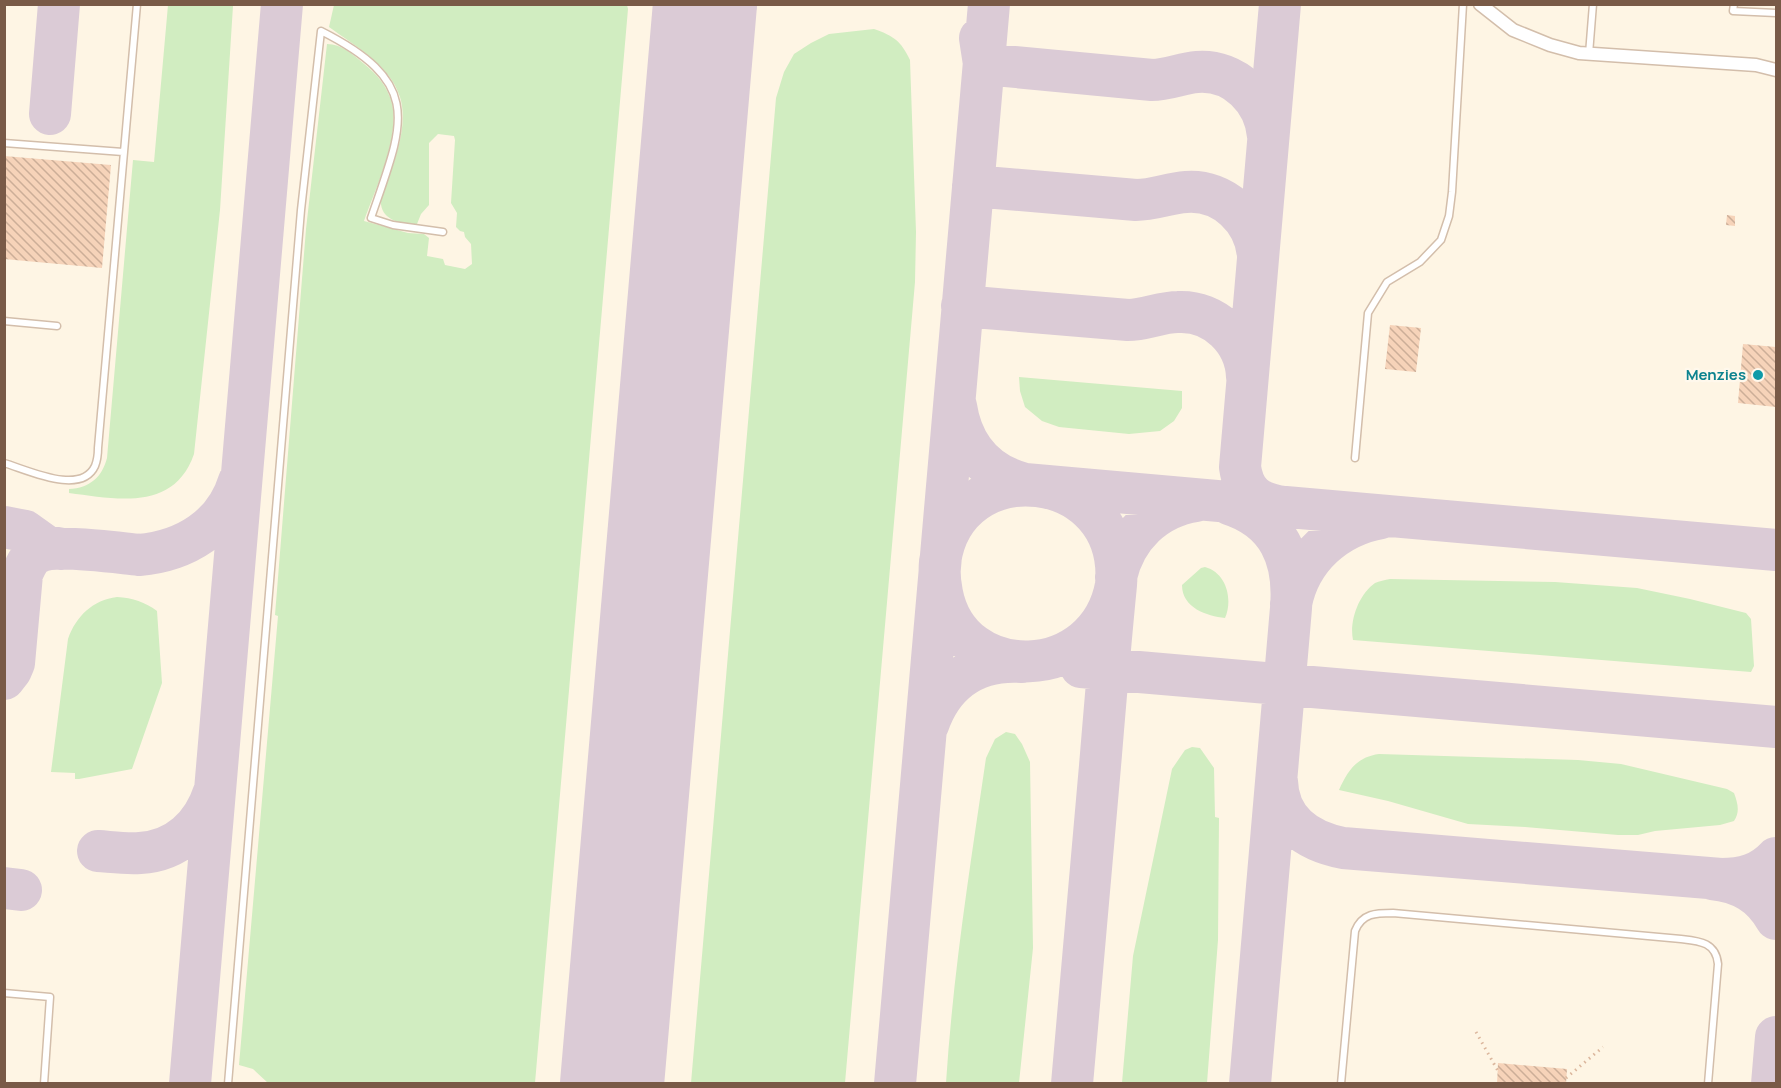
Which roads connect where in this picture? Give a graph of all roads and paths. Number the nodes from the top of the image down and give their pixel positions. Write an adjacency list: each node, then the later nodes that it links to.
1 (137, 4): 10 (lane)
2 (1463, 4): 14 (lane)
3 (1480, 4): 7 (street)
4 (1593, 4): 7 (lane)
5 (1734, 4): 6 (lane)
6 (1776, 13)
7 (1589, 54): 8 (street)
8 (1776, 70)
9 (4, 143): 10 (lane)
10 (123, 152): 15 (lane)
11 (443, 232): 22 (lane)
12 (4, 321): 13 (lane)
13 (57, 326)
14 (1355, 458)
15 (4, 463)
16 (4, 993): 21 (lane)
17 (1476, 1032): 19 (path)
18 (1603, 1047): 20 (path)
19 (1498, 1071)
20 (1566, 1078)
21 (44, 1083)
22 (228, 1083)
23 (1341, 1083): 24 (lane)
24 (1708, 1083)

